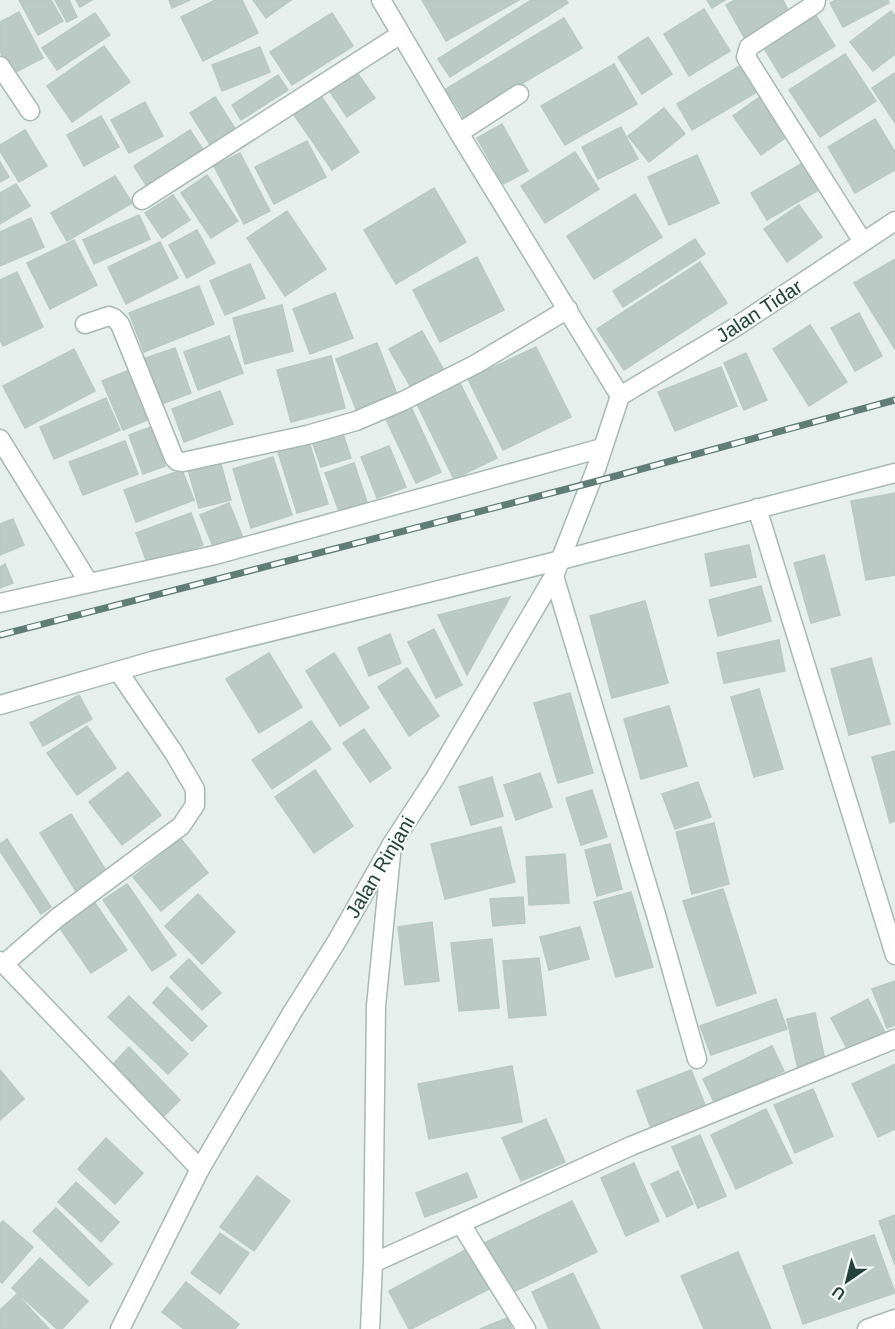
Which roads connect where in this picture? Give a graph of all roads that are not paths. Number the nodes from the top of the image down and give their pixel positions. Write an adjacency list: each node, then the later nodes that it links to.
1 (381, 0): 3 (street)
2 (816, 0): 10 (street)
3 (401, 34): 7 (street); 8 (street)
4 (0, 66): 6 (street)
5 (519, 94): 7 (street)
6 (30, 111)
7 (459, 133): 11 (street)
8 (142, 200)
9 (895, 221): 10 (street, Jalan Tidar)
10 (863, 242): 13 (street, Jalan Tidar)
11 (568, 309): 12 (street); 13 (street)
12 (85, 324)
13 (620, 396): 15 (street, Jalan Rinjani)
14 (0, 439): 19 (street)
15 (602, 448): 18 (street, Jalan Rinjani); 19 (street)
16 (895, 473): 17 (street)
17 (757, 508): 18 (street); 24 (street)
18 (557, 568): 21 (street); 23 (street, Jalan Rinjani); 27 (street)
19 (89, 583): 20 (street)
20 (0, 603)
21 (118, 671): 22 (street); 25 (street)
22 (0, 705)
23 (392, 844): 28 (street, Jalan Rinjani); 30 (street)
24 (895, 955)
25 (2, 963): 28 (street)
26 (895, 1039): 29 (street)
27 (697, 1059)
28 (200, 1169): 32 (street, Jalan Rinjani)
29 (461, 1224): 30 (street); 34 (street)
30 (374, 1263): 33 (street)
31 (895, 1319): 35 (street)
32 (120, 1329)
33 (370, 1329)
34 (526, 1329)
35 (867, 1329)

